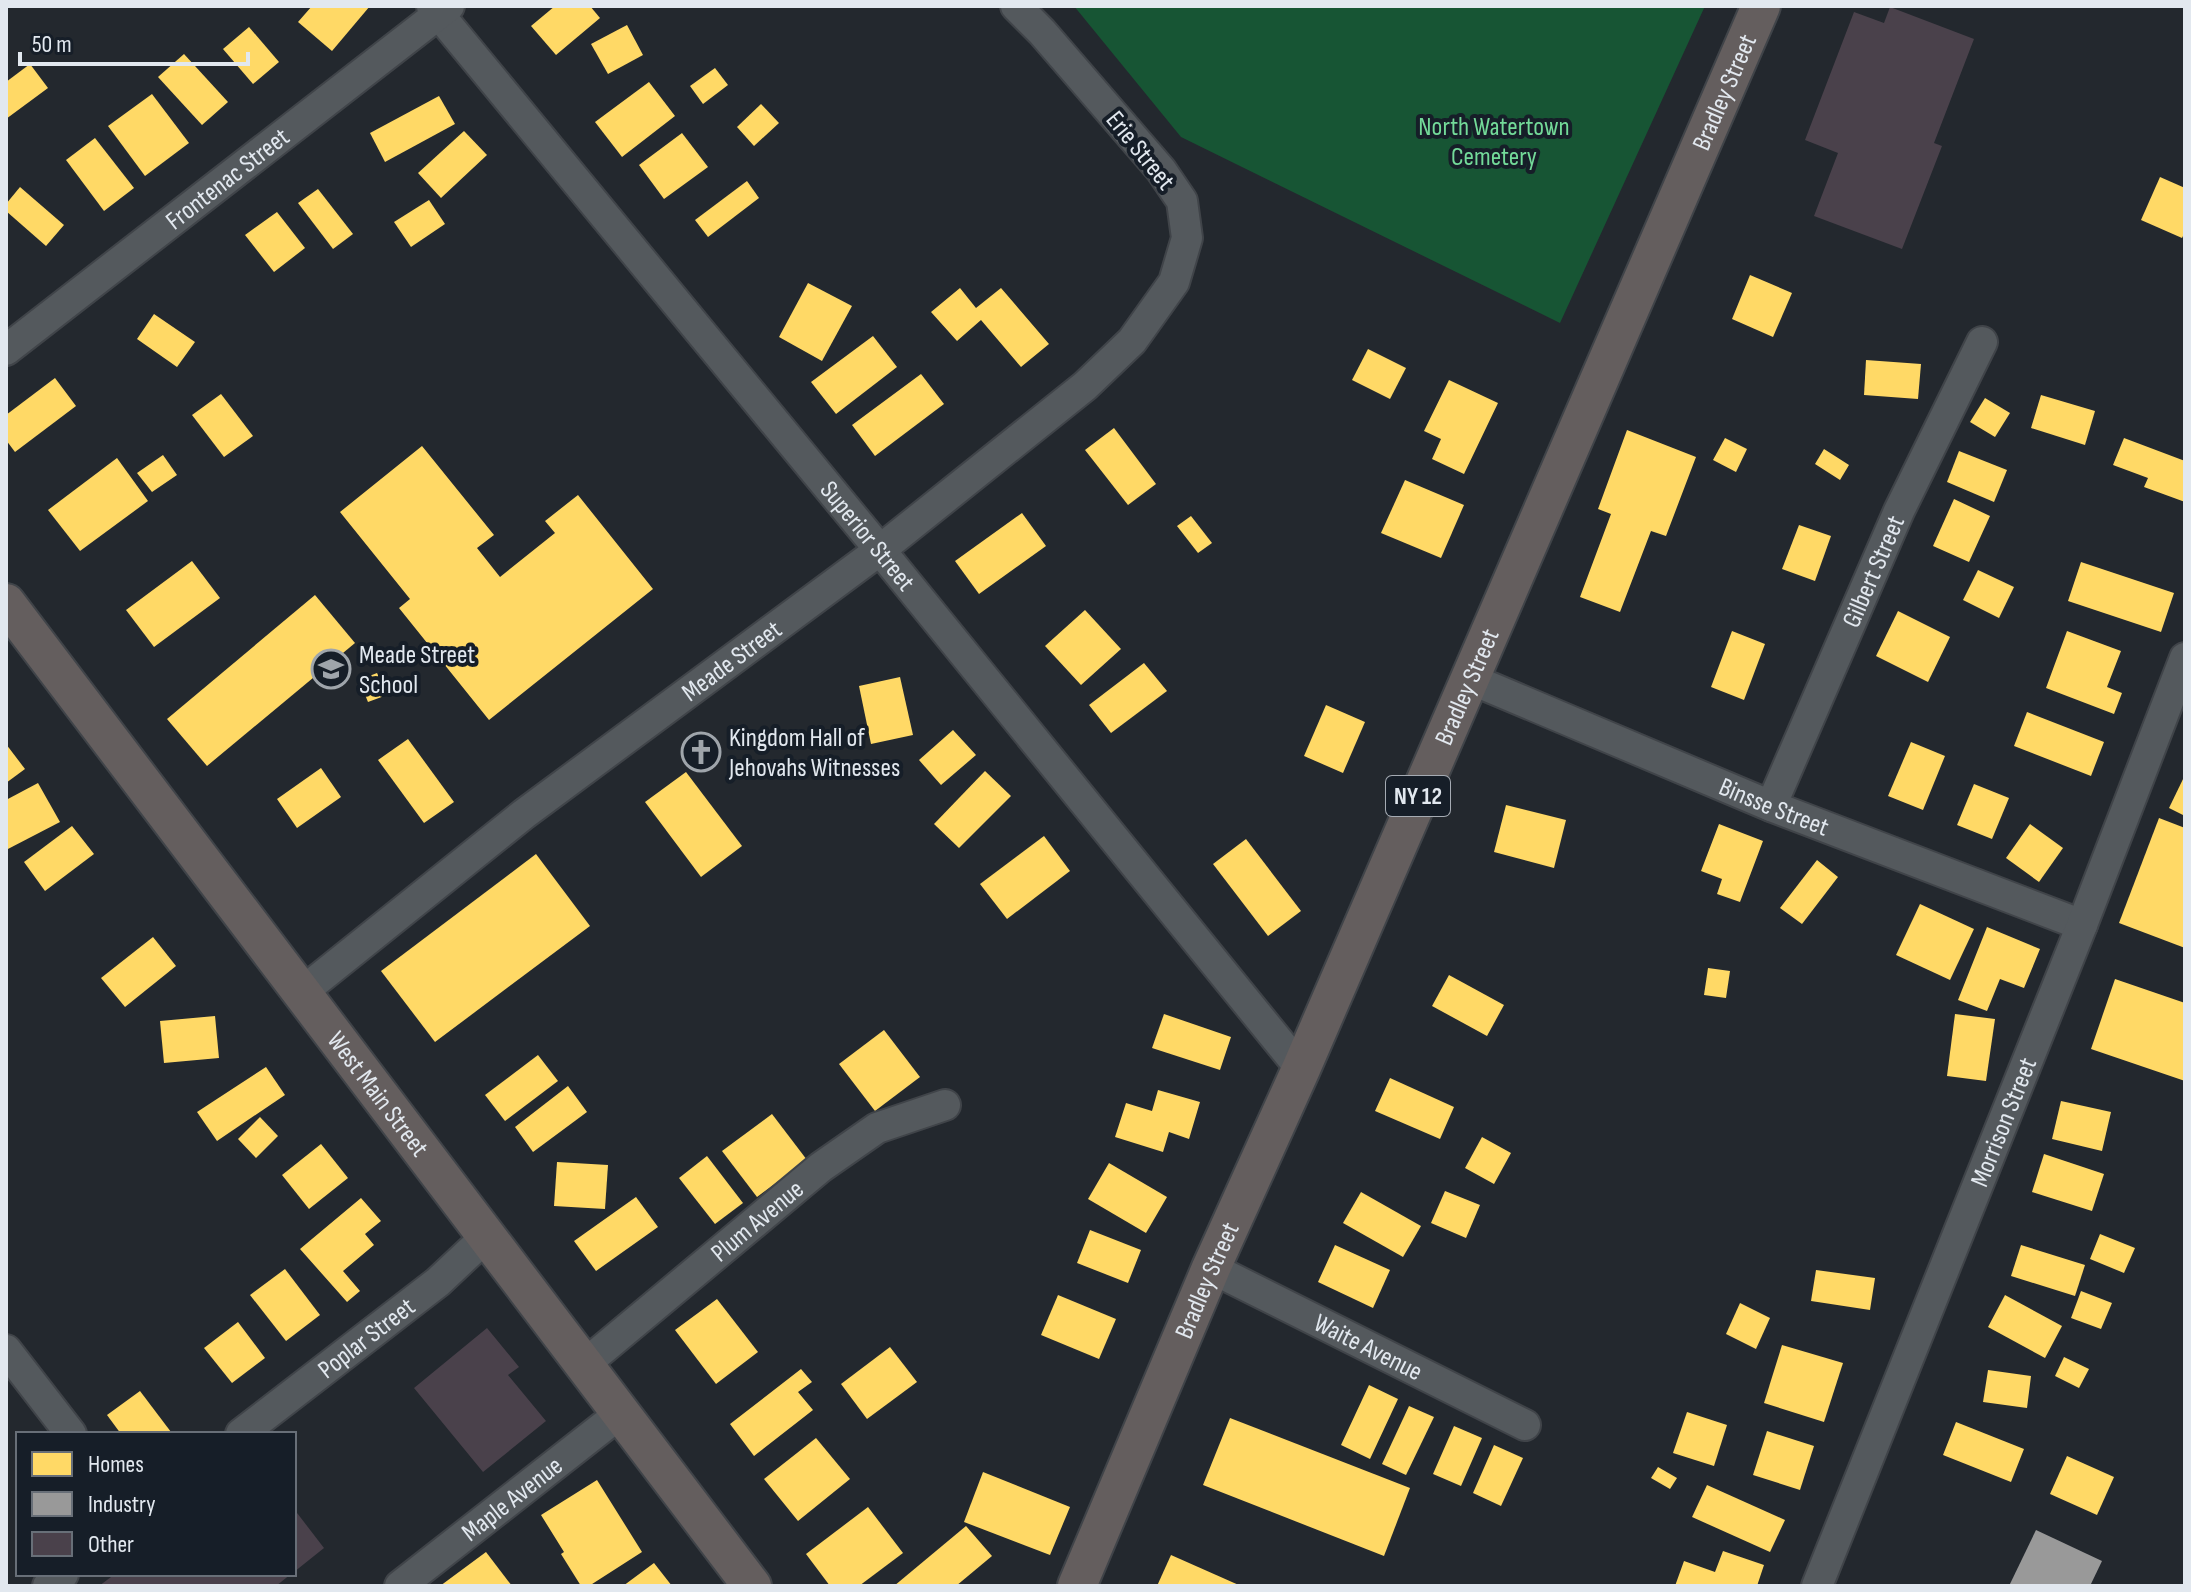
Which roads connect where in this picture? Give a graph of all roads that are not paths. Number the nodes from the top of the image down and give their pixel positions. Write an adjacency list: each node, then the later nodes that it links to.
1 (1016, 6): 4 (street, Erie Street)
2 (1761, 6): 10 (main road, Bradley Street / NY 12)
3 (440, 9): 6 (street, Frontenac Street); 7 (street, Superior Street)
4 (1150, 317): 7 (street, Meade Street)
5 (1982, 342): 11 (street, Gilbert Street)
6 (6, 350)
7 (880, 550): 13 (street, Meade Street); 14 (street, Superior Street)
8 (6, 603): 13 (main road, West Main Street)
9 (2185, 658): 12 (street, Morrison Street)
10 (1468, 678): 11 (street, Binsse Street); 14 (main road, Bradley Street / NY 12)
11 (1771, 806): 12 (street, Binsse Street)
12 (2082, 925): 27 (street, Morrison Street)
13 (301, 993): 16 (main road, West Main Street)
14 (1301, 1069): 17 (main road, Bradley Street / NY 12)
15 (945, 1105): 19 (street, Plum Avenue)
16 (487, 1236): 19 (main road, West Main Street); 23 (street, Poplar Street)
17 (1211, 1268): 21 (street, Waite Avenue); 26 (main road, Bradley Street / NY 12)
18 (6, 1350): 22 (street)
19 (585, 1364): 20 (main road, West Main Street)
20 (622, 1412): 24 (street, Maple Avenue); 25 (main road, West Main Street)
21 (1525, 1425)
22 (69, 1432)
23 (244, 1432)
24 (400, 1586)
25 (752, 1586)
26 (1077, 1586)
27 (1817, 1586)

